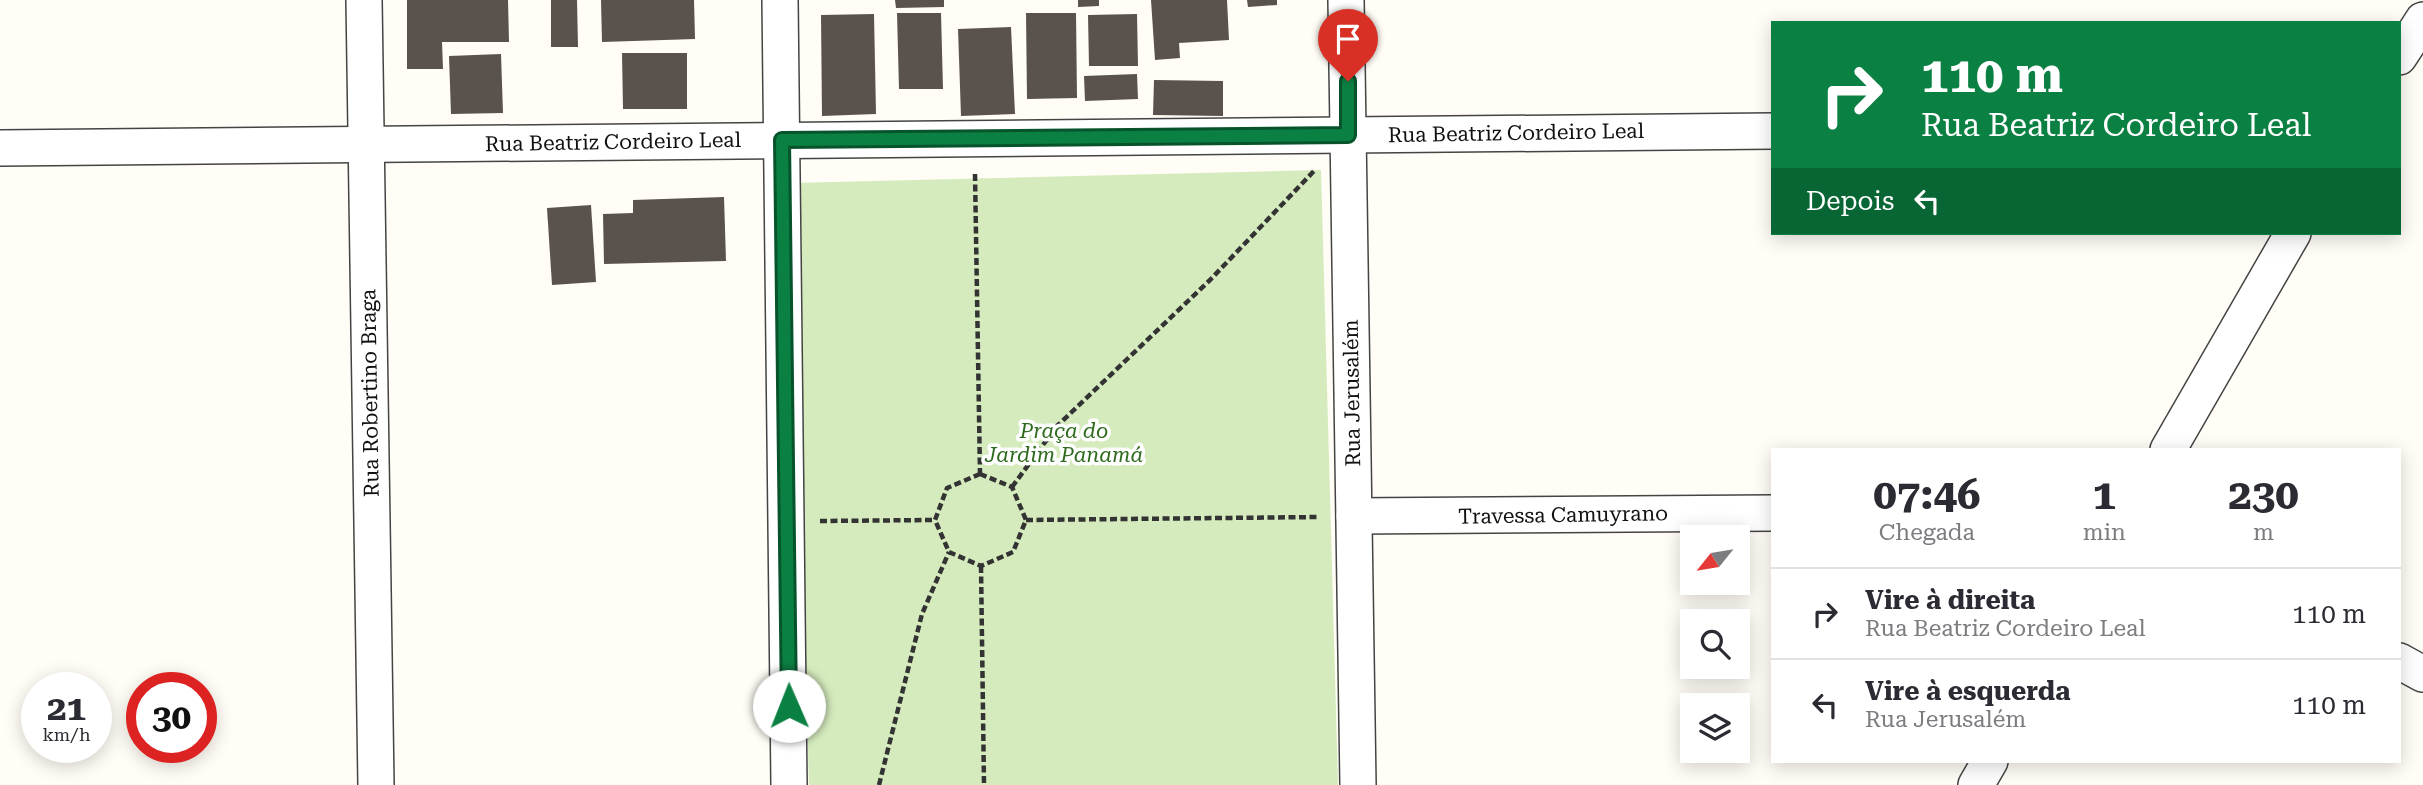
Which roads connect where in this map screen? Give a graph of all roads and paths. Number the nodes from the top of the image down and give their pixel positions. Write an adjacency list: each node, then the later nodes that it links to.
1 (364, 0): 10 (street, Rua Robertino Braga)
2 (780, 0): 9 (street)
3 (1346, 0): 7 (street, Rua Jerusalém)
4 (2423, 20): 5 (street)
5 (2401, 54)
6 (1771, 131): 7 (street, Rua Beatriz Cordeiro Leal)
7 (1348, 135): 8 (street, Rua Beatriz Cordeiro Leal); 15 (path); 17 (street, Rua Jerusalém)
8 (974, 138): 9 (street, Rua Beatriz Cordeiro Leal); 14 (path)
9 (782, 140): 10 (street, Rua Beatriz Cordeiro Leal); 20 (street)
10 (366, 145): 11 (street, Rua Beatriz Cordeiro Leal); 26 (street, Rua Robertino Braga)
11 (0, 148)
12 (2292, 235): 13 (street)
13 (2169, 448)
14 (980, 474): 15 (path); 18 (path)
15 (1012, 487): 19 (path)
16 (1771, 513): 17 (street, Travessa Camuyrano)
17 (1354, 516): 19 (path); 30 (street, Rua Jerusalém)
18 (935, 520): 20 (path); 21 (path)
19 (1026, 520): 22 (path)
20 (787, 522): 27 (street)
21 (949, 552): 22 (path); 28 (path)
22 (981, 566): 29 (path)
23 (2401, 662): 24 (street)
24 (2423, 674)
25 (1989, 763): 31 (street)
26 (376, 785)
27 (789, 785)
28 (879, 785)
29 (984, 785)
30 (1358, 785)
31 (1976, 785)

